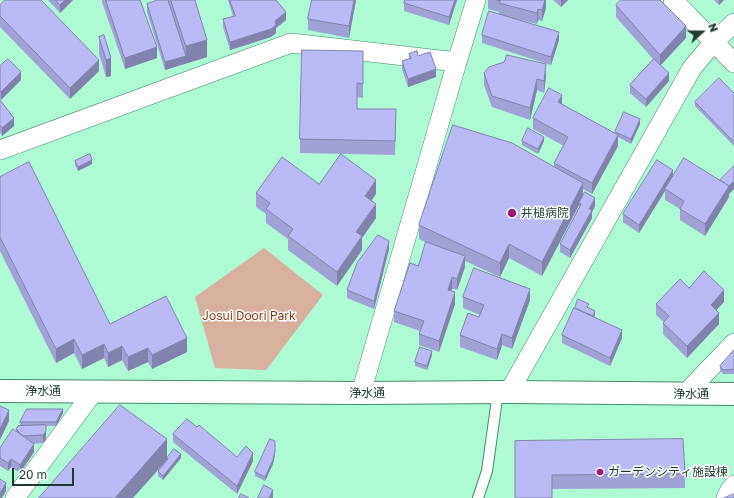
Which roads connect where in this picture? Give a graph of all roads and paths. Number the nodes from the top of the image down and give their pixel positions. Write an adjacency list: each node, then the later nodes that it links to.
1 (476, 0): 5 (street)
2 (673, 0): 4 (street)
3 (734, 23): 4 (street)
4 (713, 43): 6 (street); 11 (street)
5 (457, 62): 7 (street); 12 (street)
6 (734, 63)
7 (0, 150)
8 (734, 343): 13 (street)
9 (0, 391): 10 (street, 浄水通)
10 (94, 391): 12 (street, 浄水通); 16 (street)
11 (504, 392): 12 (street, 浄水通); 13 (street, 浄水通); 17 (lane)
12 (361, 393)
13 (685, 394): 14 (street, 浄水通)
14 (734, 394)
15 (734, 485): 18 (street)
16 (15, 498)
17 (478, 498)
18 (726, 498)

